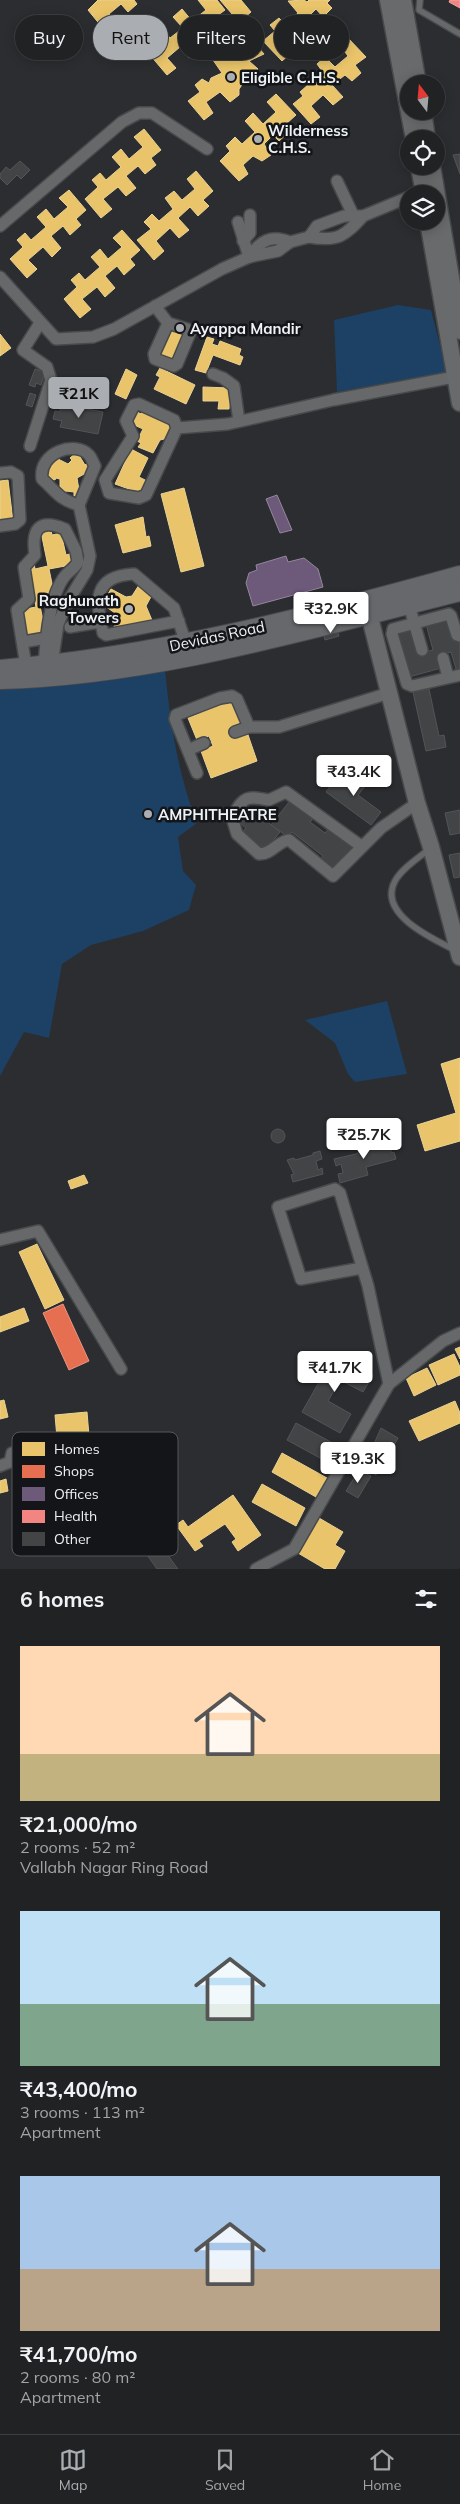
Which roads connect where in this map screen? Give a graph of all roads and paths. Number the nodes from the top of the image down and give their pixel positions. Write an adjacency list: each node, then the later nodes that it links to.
1 (388, 0): 6 (street)
2 (403, 0): 5 (street)
3 (420, 0): 4 (lane)
4 (460, 34)
5 (416, 75)
6 (412, 130)
7 (207, 149): 13 (street)
8 (337, 181): 11 (street)
9 (400, 201): 11 (street)
10 (250, 215): 17 (street)
11 (358, 218): 16 (street); 16 (street)
12 (238, 222): 17 (street)
13 (0, 226)
14 (431, 230): 19 (street)
15 (432, 230): 19 (street)
16 (309, 237): 18 (street)
17 (243, 241): 18 (street)
18 (249, 257): 21 (street)
19 (444, 274): 24 (street); 26 (street)
20 (0, 277): 22 (street)
21 (155, 306): 22 (street); 23 (street)
22 (40, 323): 30 (street)
23 (168, 323)
24 (460, 331)
25 (213, 374): 28 (street)
26 (457, 377): 27 (street); 28 (street)
27 (460, 404)
28 (239, 421): 29 (street)
29 (176, 428): 29 (street)
30 (30, 446)
31 (0, 473): 33 (street)
32 (79, 505): 32 (street); 48 (street)
33 (0, 526)
34 (460, 576): 37 (main road, Devidas Road)
35 (460, 592): 36 (main road, Devidas Road)
36 (409, 604): 37 (main road, Devidas Road); 40 (street)
37 (368, 608): 45 (main road, Devidas Road); 53 (main road, Devidas Road); 54 (street)
38 (179, 621): 39 (street); 39 (street); 45 (street)
39 (100, 622): 41 (street)
40 (414, 623): 42 (street); 46 (street); 52 (street)
41 (70, 628)
42 (460, 636)
43 (46, 638): 44 (street); 44 (street); 48 (street)
44 (23, 642): 49 (street)
45 (186, 643): 48 (main road, Devidas Road)
46 (422, 650)
47 (443, 658): 52 (street)
48 (48, 664): 49 (main road, Devidas Road)
49 (26, 666): 50 (main road, Devidas Road)
50 (0, 668)
51 (460, 675): 52 (street)
52 (448, 677)
53 (0, 680)
54 (390, 693): 55 (street); 60 (street)
55 (249, 727): 56 (street); 58 (street)
56 (235, 732)
57 (204, 743): 58 (street)
58 (188, 750): 59 (street)
59 (197, 773)
60 (417, 803): 61 (street); 62 (street)
61 (361, 846): 61 (street)
62 (431, 847): 63 (street); 63 (lane)
63 (459, 955)
64 (0, 1240): 67 (street)
65 (362, 1268): 65 (street); 68 (street)
66 (460, 1333): 68 (street)
67 (121, 1369)
68 (389, 1384): 71 (street)
69 (12, 1453): 70 (street)
70 (0, 1466)
71 (256, 1569)

